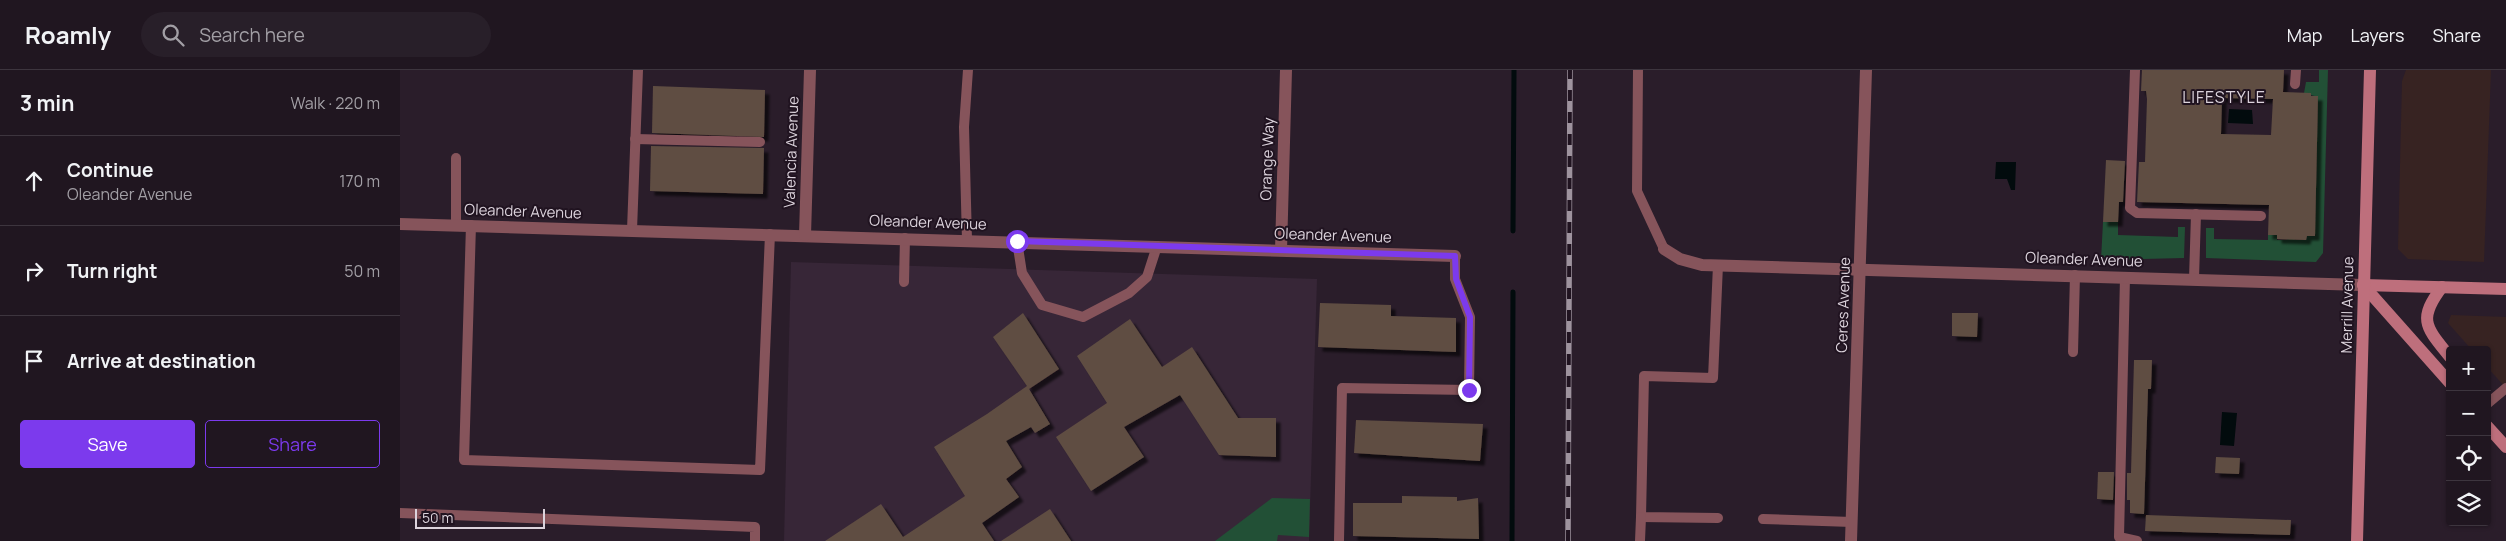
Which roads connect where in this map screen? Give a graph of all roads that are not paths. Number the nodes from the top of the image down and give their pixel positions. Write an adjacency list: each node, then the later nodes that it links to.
1 (638, 70): 11 (lane)
2 (810, 70): 21 (street, Valencia Avenue)
3 (968, 70): 23 (lane)
4 (1286, 70): 27 (street, Orange Way)
5 (1638, 70): 26 (lane)
6 (1866, 70): 30 (street, Ceres Avenue)
7 (2135, 70): 14 (lane)
8 (2296, 70): 10 (lane)
9 (2370, 70): 35 (main road, Merrill Avenue)
10 (2295, 84)
11 (635, 139): 12 (lane); 19 (lane)
12 (760, 142)
13 (456, 158): 17 (lane)
14 (2196, 214): 15 (lane); 33 (lane)
15 (2261, 216)
16 (400, 224): 17 (street, Oleander Avenue)
17 (456, 225): 18 (street, Oleander Avenue)
18 (471, 225): 19 (street, Oleander Avenue); 20 (lane)
19 (632, 230): 20 (street, Oleander Avenue)
20 (770, 234): 21 (street, Oleander Avenue)
21 (805, 235): 22 (street, Oleander Avenue)
22 (906, 238): 23 (street, Oleander Avenue); 34 (lane)
23 (967, 240): 24 (street, Oleander Avenue)
24 (1017, 241): 25 (street, Oleander Avenue); 25 (lane)
25 (1157, 246): 27 (street, Oleander Avenue)
26 (1664, 249): 29 (street, Oleander Avenue)
27 (1281, 250): 28 (street, Oleander Avenue)
28 (1455, 256): 51 (lane)
29 (1718, 265): 30 (street, Oleander Avenue); 46 (lane)
30 (1860, 270): 31 (street, Oleander Avenue); 49 (street, Ceres Avenue)
31 (2075, 275): 32 (street, Oleander Avenue); 38 (lane)
32 (2125, 277): 33 (street, Oleander Avenue); 54 (lane)
33 (2194, 278): 35 (street, Oleander Avenue)
34 (904, 282)
35 (2363, 285): 36 (main road, Oleander Avenue); 40 (main road); 55 (main road, Merrill Avenue)
36 (2442, 287): 37 (main road, Oleander Avenue); 39 (main road)
37 (2506, 289)
38 (2073, 352)
39 (2446, 352)
40 (2446, 378)
41 (2506, 388): 42 (lane)
42 (2491, 401)
43 (2491, 430): 44 (main road)
44 (2506, 447)
45 (400, 513): 50 (lane)
46 (1641, 517): 47 (lane); 52 (lane)
47 (1718, 518)
48 (1763, 519): 49 (lane)
49 (1852, 522): 53 (street, Ceres Avenue)
50 (755, 541)
51 (1338, 541)
52 (1640, 541)
53 (1851, 541)
54 (2137, 541)
55 (2357, 541)

